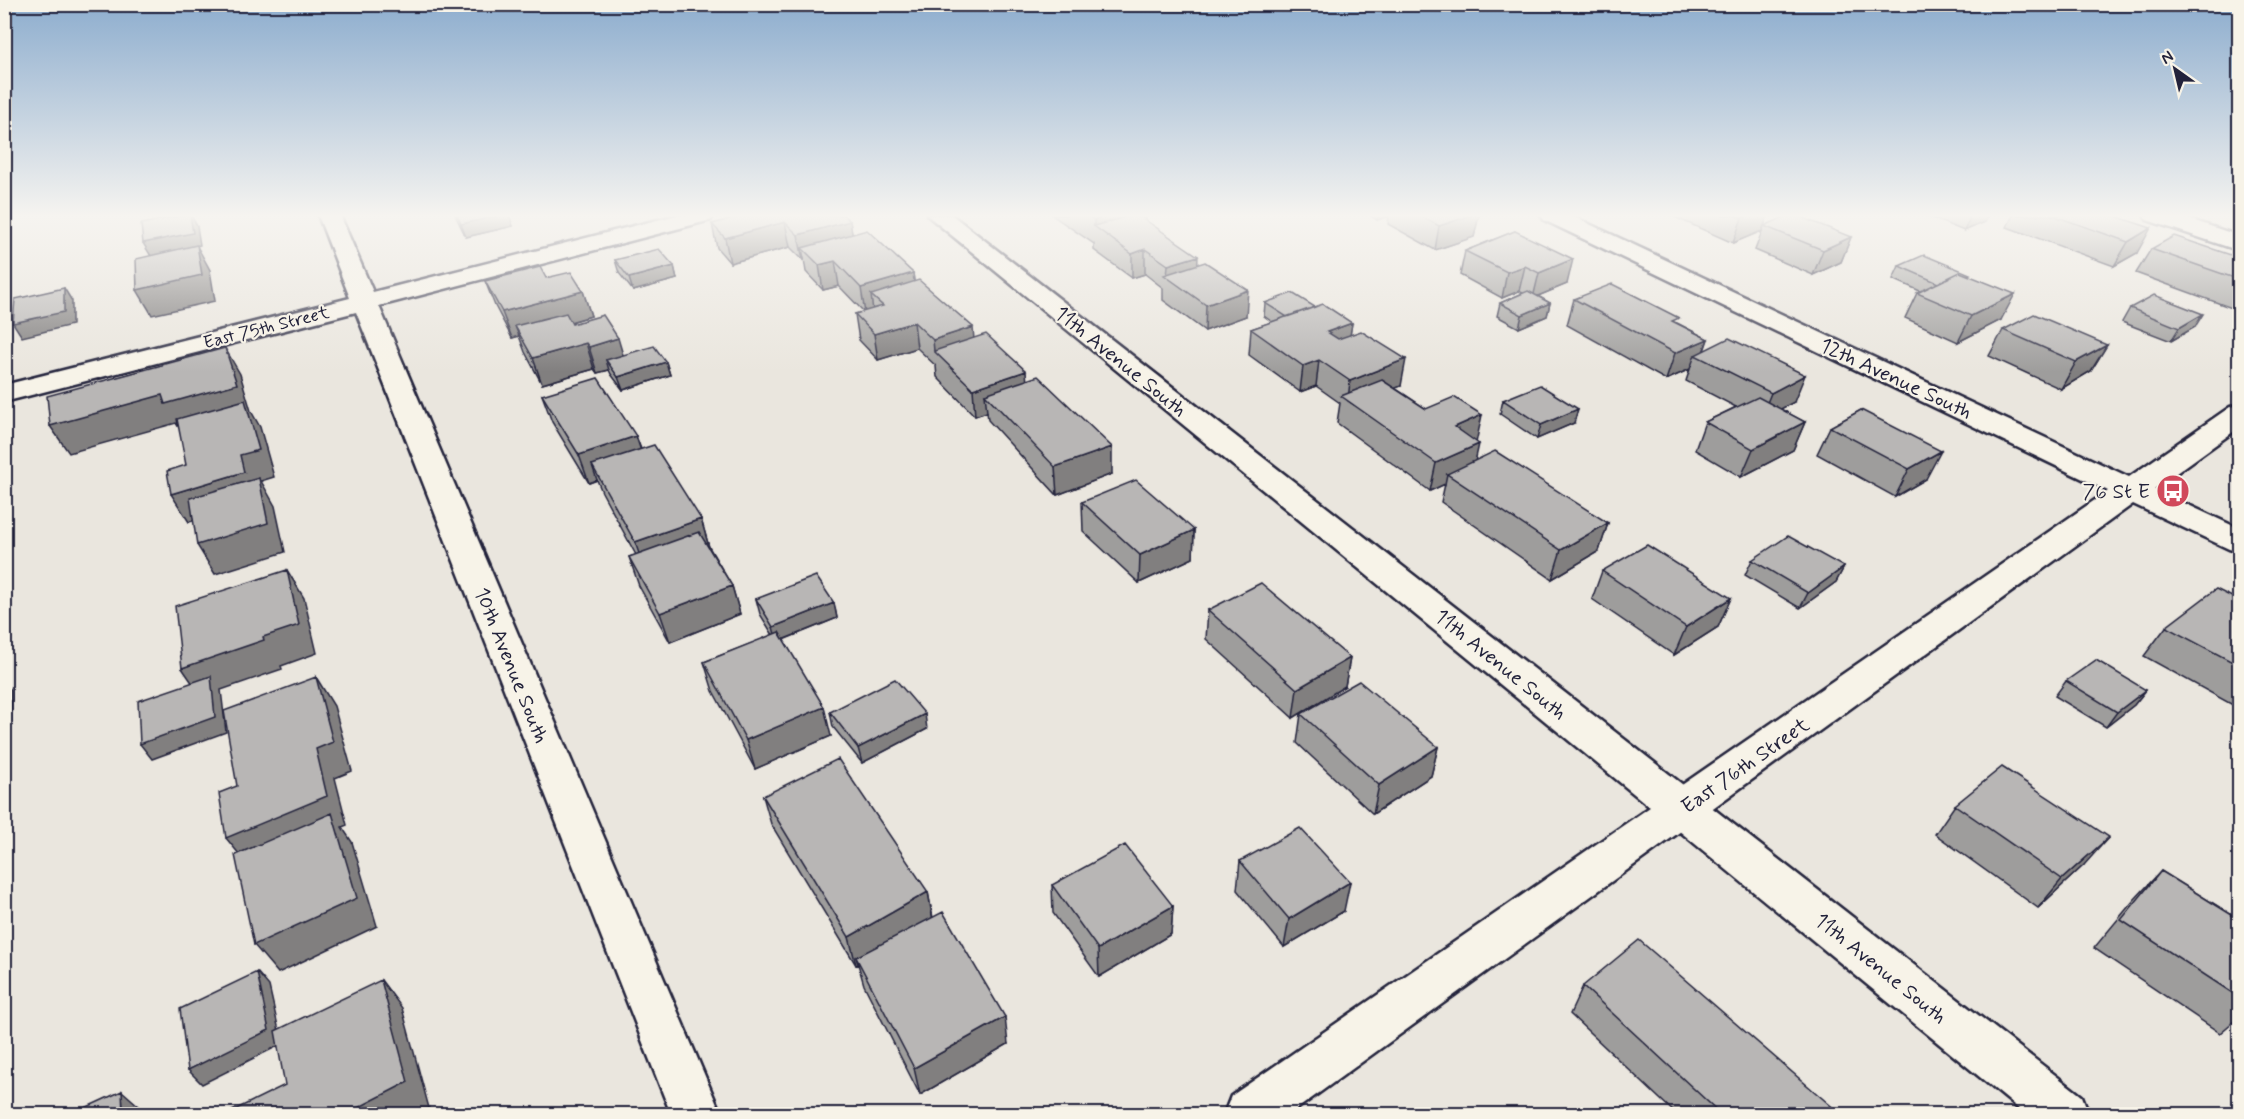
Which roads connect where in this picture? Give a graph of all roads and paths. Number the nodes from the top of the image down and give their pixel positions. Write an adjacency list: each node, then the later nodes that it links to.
1 (350, 267): 5 (street, 10th Avenue South)
2 (497, 267): 5 (street, East 75th Street)
3 (1003, 267): 10 (street, 11th Avenue South)
4 (1662, 267): 8 (street, 12th Avenue South)
5 (364, 301): 6 (street, East 75th Street); 11 (street, 10th Avenue South)
6 (4, 394)
7 (2240, 413): 8 (street, East 76th Street)
8 (2131, 490): 9 (street, 12th Avenue South); 10 (street, East 76th Street)
9 (2240, 542)
10 (1682, 809): 12 (street, East 76th Street); 13 (street, 11th Avenue South)
11 (696, 1114)
12 (1248, 1114)
13 (2064, 1114)

